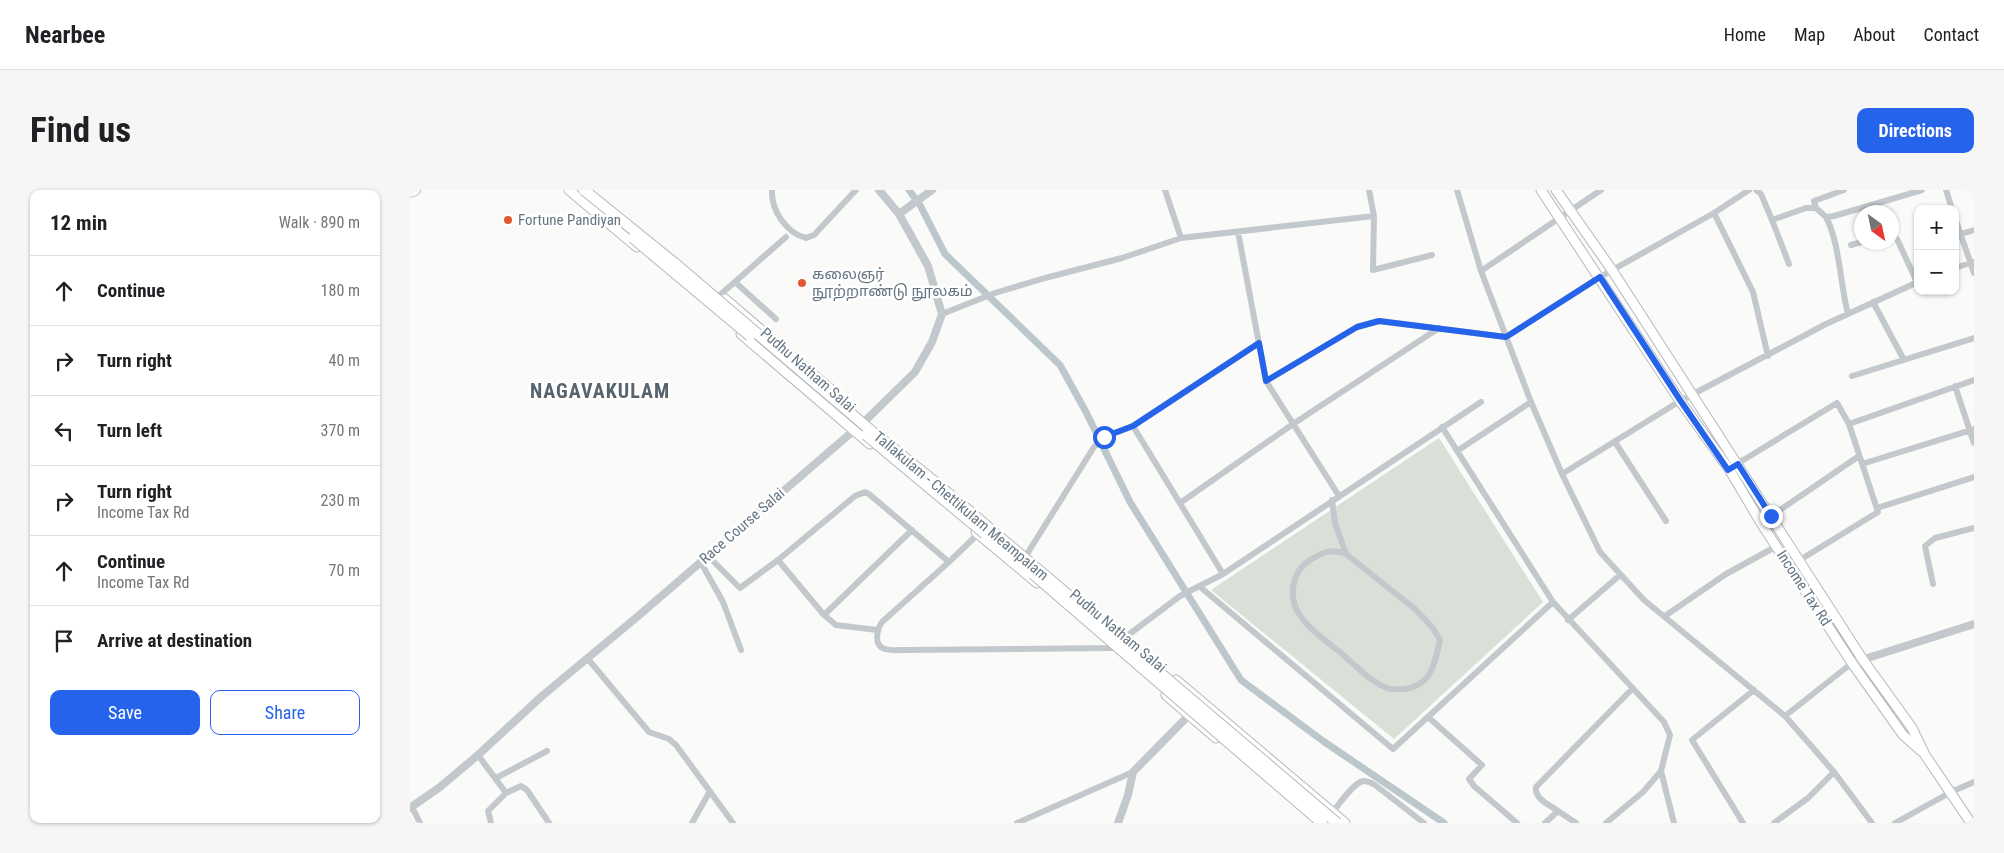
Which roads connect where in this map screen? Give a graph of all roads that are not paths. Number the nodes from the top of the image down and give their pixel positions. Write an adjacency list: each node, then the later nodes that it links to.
1 (415, 190): 21 (main road)
2 (569, 190): 76 (main road, Pudhu Natham Salai)
3 (576, 190): 150 (main road, Tallakulam - Chettikulam Meampalam, bridge)
4 (584, 190): 151 (main road, Tallakulam - Chettikulam Meampalam, bridge)
5 (591, 190): 51 (main road, Pudhu Natham Salai)
6 (772, 190): 7 (street)
7 (856, 190)
8 (879, 190): 26 (street)
9 (932, 190): 26 (street)
10 (1165, 190): 36 (street)
11 (1370, 190): 27 (street)
12 (1457, 190): 45 (street)
13 (1541, 190): 28 (main road, Income Tax Rd)
14 (1556, 190): 24 (main road, Income Tax Rd)
15 (1601, 190): 24 (street)
16 (1749, 190): 25 (street)
17 (1756, 190): 30 (street)
18 (1844, 190): 23 (street)
19 (1922, 190): 29 (street)
20 (1946, 190): 22 (street)
21 (410, 192)
22 (1951, 205)
23 (1816, 208): 29 (street); 30 (street)
24 (1570, 210): 28 (street); 44 (main road, Income Tax Rd)
25 (1714, 213): 44 (street); 60 (street)
26 (899, 214): 53 (street)
27 (1374, 216): 33 (street); 40 (street)
28 (1559, 217): 45 (street); 48 (main road, Income Tax Rd)
29 (1826, 217): 54 (street)
30 (1772, 220): 42 (street)
31 (1959, 229): 34 (street)
32 (1974, 230): 34 (street)
33 (1238, 232): 36 (street); 59 (street)
34 (1961, 234): 41 (street)
35 (786, 237): 49 (street)
36 (1181, 238): 53 (street)
37 (1899, 243): 47 (street)
38 (1854, 244): 39 (street)
39 (1851, 245)
40 (1432, 256)
41 (1972, 262): 43 (street); 46 (street)
42 (1789, 264)
43 (1959, 267)
44 (1612, 270): 48 (street); 66 (main road, Income Tax Rd)
45 (1481, 271): 57 (street)
46 (1974, 273)
47 (1914, 274)
48 (1600, 277): 57 (street); 67 (main road, Income Tax Rd)
49 (735, 282): 51 (street); 55 (street)
50 (1914, 284): 52 (street)
51 (720, 295): 70 (main road, Pudhu Natham Salai)
52 (1873, 302): 54 (street); 61 (street)
53 (942, 314): 70 (street, Race Course Salai)
54 (1848, 314): 60 (street)
55 (776, 319)
56 (1439, 328): 57 (street); 64 (street); 71 (street)
57 (1506, 337): 69 (street)
58 (1974, 338): 61 (street)
59 (1259, 343): 64 (street); 73 (street)
60 (1768, 356): 66 (street)
61 (1904, 360): 62 (street)
62 (1852, 376)
63 (1974, 380): 65 (street)
64 (1266, 381): 71 (street)
65 (1955, 386): 72 (street); 75 (street)
66 (1691, 395): 67 (street); 81 (main road, Income Tax Rd)
67 (1680, 400): 77 (street); 83 (main road, Income Tax Rd)
68 (1481, 402): 74 (street)
69 (1531, 402): 79 (street); 84 (street)
70 (866, 420): 76 (street, Race Course Salai); 97 (main road, Pudhu Natham Salai)
71 (1293, 424): 86 (street); 88 (street)
72 (1849, 424): 80 (street); 81 (street)
73 (1133, 426): 88 (street); 97 (street)
74 (1442, 427): 79 (street); 86 (street)
75 (1972, 430): 78 (street); 82 (street)
76 (853, 431): 95 (main road, Pudhu Natham Salai); 99 (street, Race Course Salai)
77 (1615, 442): 84 (street); 91 (street)
78 (1974, 444)
79 (1457, 451): 110 (street)
80 (1859, 456): 82 (street); 90 (street)
81 (1738, 464): 83 (street); 90 (main road, Income Tax Rd)
82 (1862, 464): 89 (street)
83 (1728, 470): 92 (main road, Income Tax Rd)
84 (1562, 474): 107 (street)
85 (1974, 477): 89 (street)
86 (1339, 496): 87 (street)
87 (1332, 500): 98 (street); 106 (street)
88 (1180, 503): 106 (street)
89 (1877, 508): 101 (street)
90 (1771, 516): 92 (street); 101 (main road, Income Tax Rd)
91 (1666, 521)
92 (1761, 523): 96 (main road, Income Tax Rd)
93 (1974, 528): 108 (street)
94 (912, 530): 100 (street); 103 (street); 111 (street)
95 (978, 534): 103 (street); 105 (main road, Pudhu Natham Salai)
96 (1777, 546): 104 (main road, Income Tax Rd); 112 (street)
97 (1027, 554): 105 (street); 116 (main road, Pudhu Natham Salai)
98 (1346, 554): 98 (street)
99 (708, 555): 100 (street); 102 (street, Race Course Salai)
100 (778, 560): 111 (street)
101 (1798, 560): 104 (street); 120 (main road, Income Tax Rd)
102 (700, 562): 118 (street); 119 (street, Race Course Salai)
103 (949, 562): 115 (street)
104 (1790, 566): 121 (main road, Income Tax Rd)
105 (1017, 567): 117 (main road, Pudhu Natham Salai)
106 (1223, 574): 109 (street)
107 (1620, 575): 112 (street); 113 (street)
108 (1933, 584)
109 (1199, 586): 116 (street); 127 (street)
110 (1553, 602): 113 (street); 127 (street)
111 (824, 615): 115 (street)
112 (1664, 616): 123 (street)
113 (1568, 620): 122 (street)
114 (1974, 624): 120 (street)
115 (877, 630): 117 (street)
116 (1125, 638): 117 (street); 124 (main road, Pudhu Natham Salai)
117 (1111, 648): 125 (main road, Pudhu Natham Salai)
118 (741, 650)
119 (588, 659): 129 (street, Race Course Salai); 136 (street)
120 (1863, 660): 121 (street); 130 (main road, Income Tax Rd)
121 (1852, 663): 126 (street); 130 (main road, Income Tax Rd)
122 (1632, 689): 131 (street); 140 (street)
123 (1754, 690): 126 (street); 159 (street)
124 (1201, 701): 125 (street); 141 (main road, Pudhu Natham Salai)
125 (1188, 715): 132 (street); 149 (main road, Pudhu Natham Salai)
126 (1785, 716): 133 (street)
127 (1428, 717): 154 (street)
128 (547, 751): 134 (street)
129 (478, 755): 134 (street); 139 (street, Race Course Salai)
130 (1925, 755): 138 (main road, Income Tax Rd)
131 (1661, 771): 157 (street); 158 (street)
132 (1134, 772): 147 (street); 148 (street)
133 (1834, 772): 160 (street); 161 (street)
134 (496, 778): 137 (street)
135 (1974, 782): 138 (street)
136 (710, 791): 145 (street); 146 (street)
137 (506, 792): 143 (street); 144 (street)
138 (1951, 792): 162 (street); 163 (main road, Income Tax Rd)
139 (411, 808): 142 (street)
140 (1558, 811): 155 (street); 156 (street)
141 (1332, 812): 150 (street); 152 (main road, Pudhu Natham Salai); 153 (street)
142 (420, 823)
143 (490, 823)
144 (549, 823)
145 (692, 823)
146 (733, 823)
147 (1017, 823)
148 (1118, 823)
149 (1315, 823)
150 (1322, 823)
151 (1337, 823)
152 (1345, 823)
153 (1424, 823)
154 (1518, 823)
155 (1545, 823)
156 (1576, 823)
157 (1606, 823)
158 (1674, 823)
159 (1743, 823)
160 (1774, 823)
161 (1872, 823)
162 (1895, 823)
163 (1971, 823)

